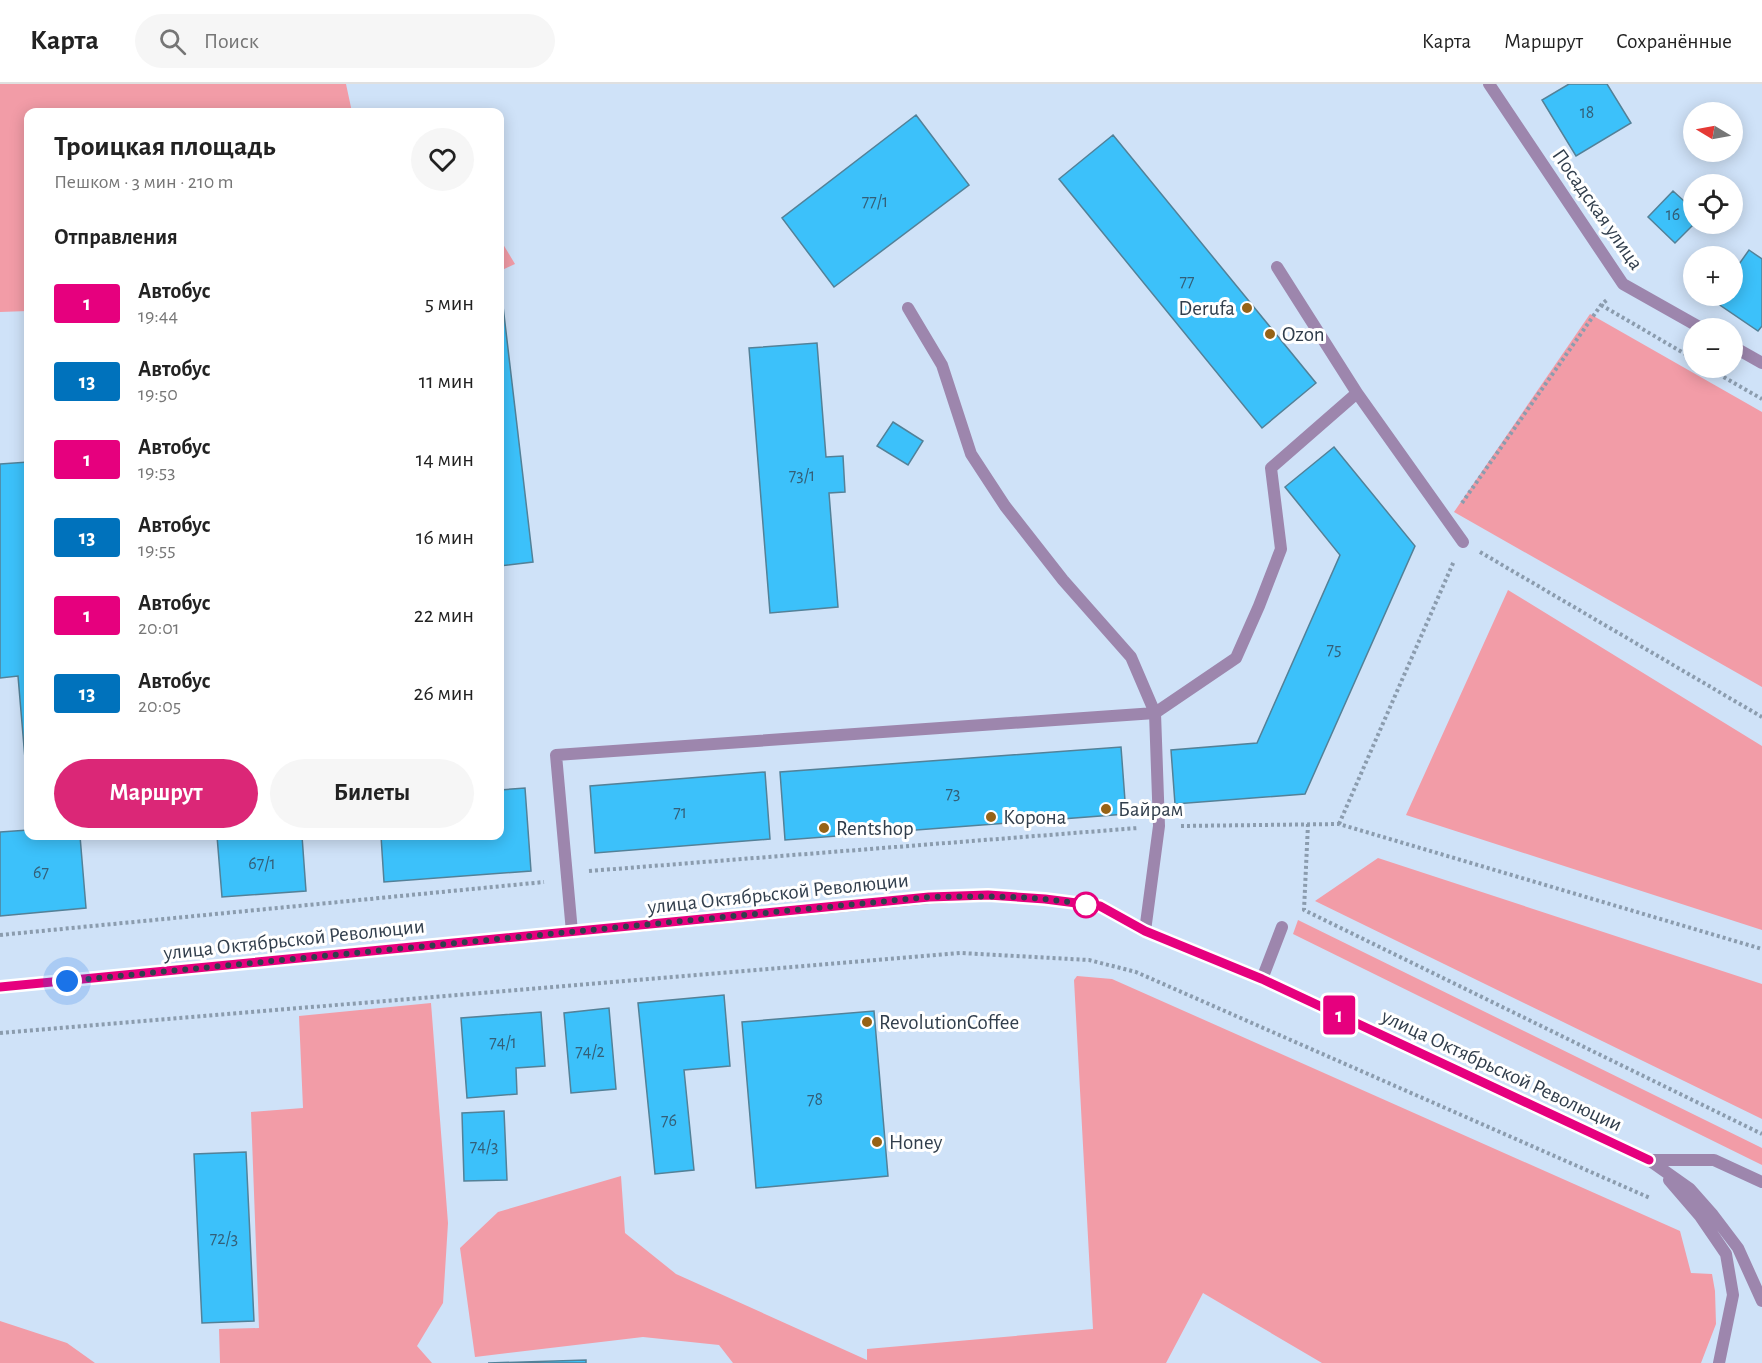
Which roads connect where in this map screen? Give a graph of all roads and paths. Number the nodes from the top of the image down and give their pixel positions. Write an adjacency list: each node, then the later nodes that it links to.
1 (1488, 84): 4 (street, Посадская улица)
2 (1277, 267): 9 (street)
3 (908, 308): 13 (street)
4 (1683, 318)
5 (1743, 352): 7 (street)
6 (1683, 353): 11 (path)
7 (1762, 363)
8 (1725, 378): 10 (path)
9 (1357, 393): 12 (street); 13 (street)
10 (1762, 399)
11 (1463, 503)
12 (1463, 542): 14 (path); 16 (path)
13 (1155, 712): 17 (street); 18 (street)
14 (1762, 717)
15 (1308, 824): 16 (path); 17 (path); 27 (path)
16 (1339, 824): 23 (path)
17 (1159, 826): 18 (path); 20 (street)
18 (567, 873): 21 (street); 22 (path)
19 (1282, 927): 24 (street)
20 (1145, 931): 21 (street, улица Октябрьской Революции); 24 (street, улица Октябрьской Революции)
21 (572, 932): 25 (street, улица Октябрьской Революции)
22 (0, 935)
23 (1762, 949)
24 (1262, 979): 28 (street, улица Октябрьской Революции)
25 (0, 987)
26 (0, 1033): 30 (path)
27 (1762, 1134)
28 (1649, 1160): 29 (street); 31 (street); 32 (street)
29 (1762, 1182)
30 (1650, 1198)
31 (1762, 1301)
32 (1719, 1363)

